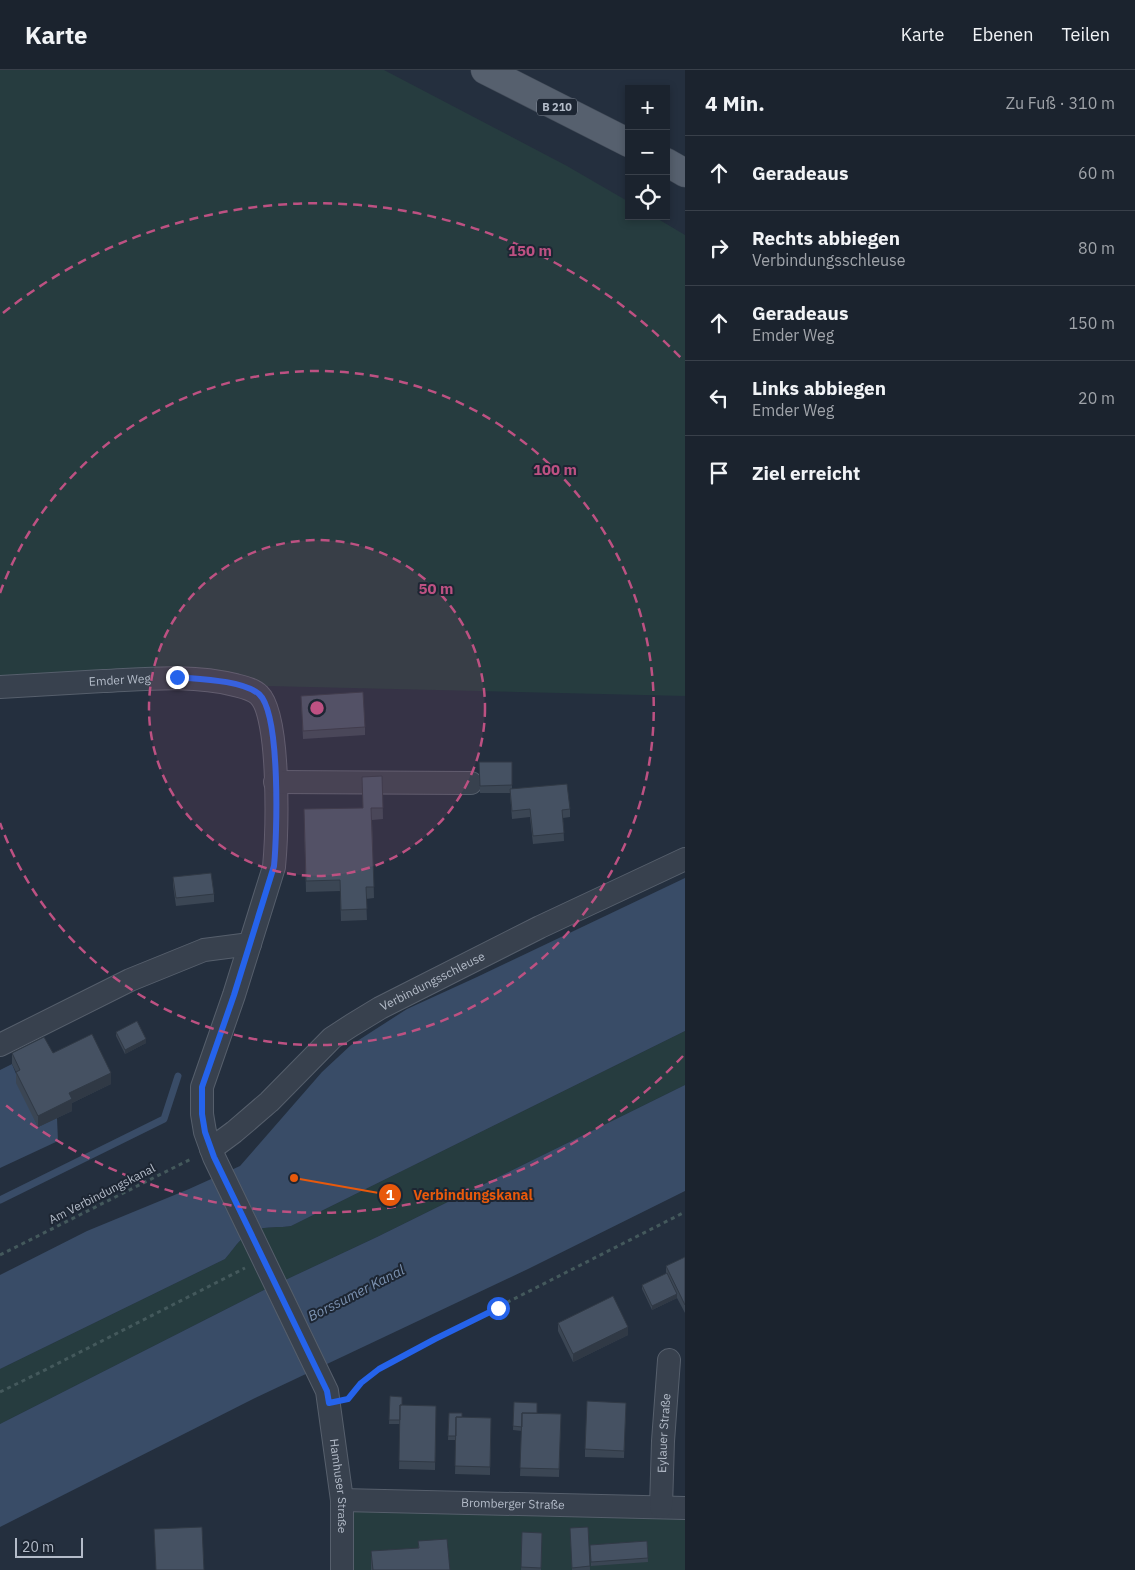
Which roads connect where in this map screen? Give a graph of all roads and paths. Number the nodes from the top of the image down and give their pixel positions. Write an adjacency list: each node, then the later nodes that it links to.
1 (485, 70): 2 (main road, B 210)
2 (625, 141)
3 (670, 164): 4 (main road)
4 (685, 172)
5 (0, 687): 6 (street, Emder Weg)
6 (275, 782): 7 (street); 9 (street, Emder Weg)
7 (471, 783)
8 (685, 859): 11 (street, Verbindungsschleuse)
9 (250, 944): 10 (street); 11 (street, Emder Weg)
10 (0, 1045)
11 (215, 1156): 13 (path, Am Verbindungskanal); 14 (street)
12 (685, 1212): 17 (path)
13 (0, 1255)
14 (263, 1258): 16 (path); 17 (street)
15 (669, 1360): 19 (street, Eylauer Straße)
16 (0, 1392)
17 (328, 1397): 18 (street, Hamhuser Straße)
18 (342, 1500): 19 (street, Bromberger Straße); 21 (street, Hamhuser Straße)
19 (661, 1507): 20 (street, Bromberger Straße)
20 (685, 1508)
21 (342, 1570)

